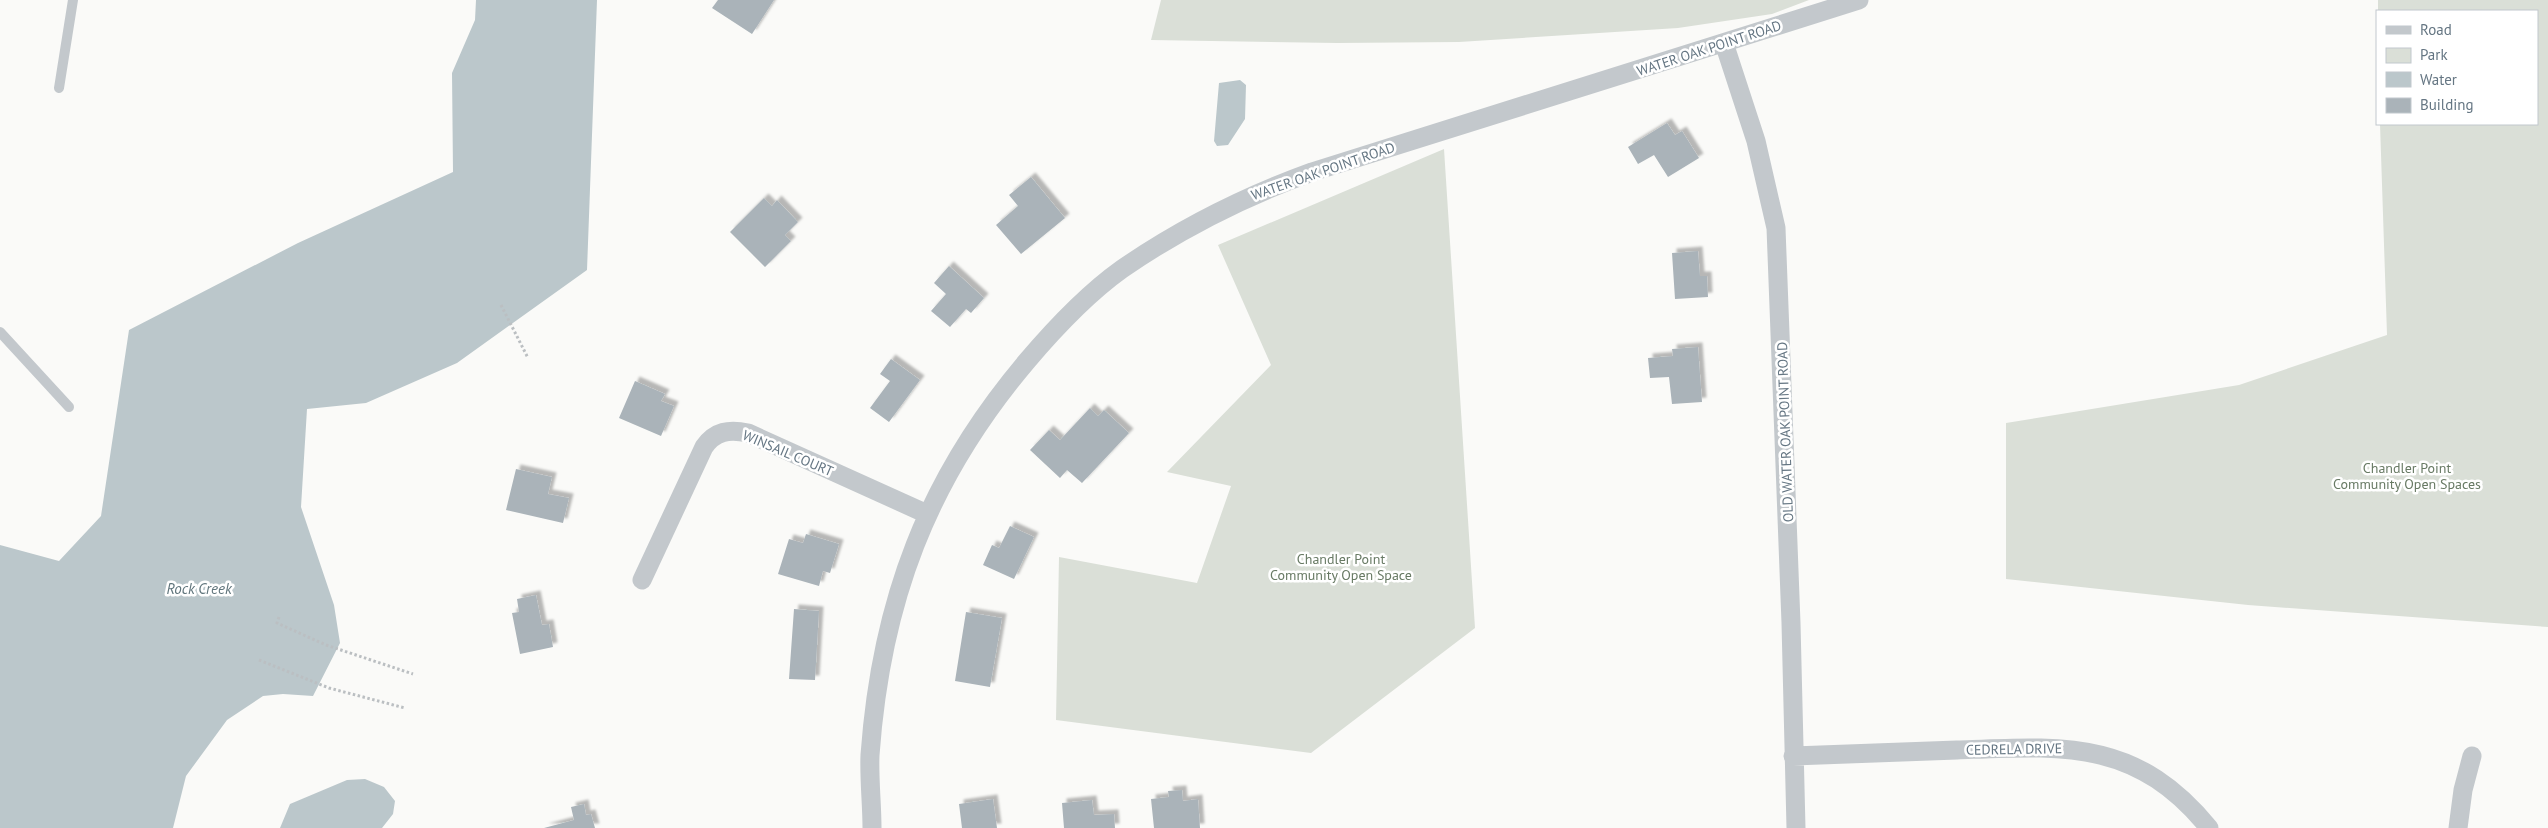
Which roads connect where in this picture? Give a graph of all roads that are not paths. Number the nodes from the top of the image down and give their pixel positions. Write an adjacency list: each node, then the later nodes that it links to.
1 (74, 0): 4 (lane)
2 (1859, 0): 3 (street, WATER OAK POINT ROAD)
3 (1724, 43): 7 (street, WATER OAK POINT ROAD); 9 (street, OLD WATER OAK POINT ROAD)
4 (59, 88)
5 (0, 332): 6 (lane)
6 (69, 406)
7 (927, 514): 8 (street, WINSAIL COURT); 11 (street, WATER OAK POINT ROAD)
8 (642, 580)
9 (1793, 756): 12 (street, OLD WATER OAK POINT ROAD); 13 (street, CEDRELA DRIVE)
10 (2472, 756): 14 (street)
11 (872, 828)
12 (1796, 828)
13 (2209, 828)
14 (2458, 828)

